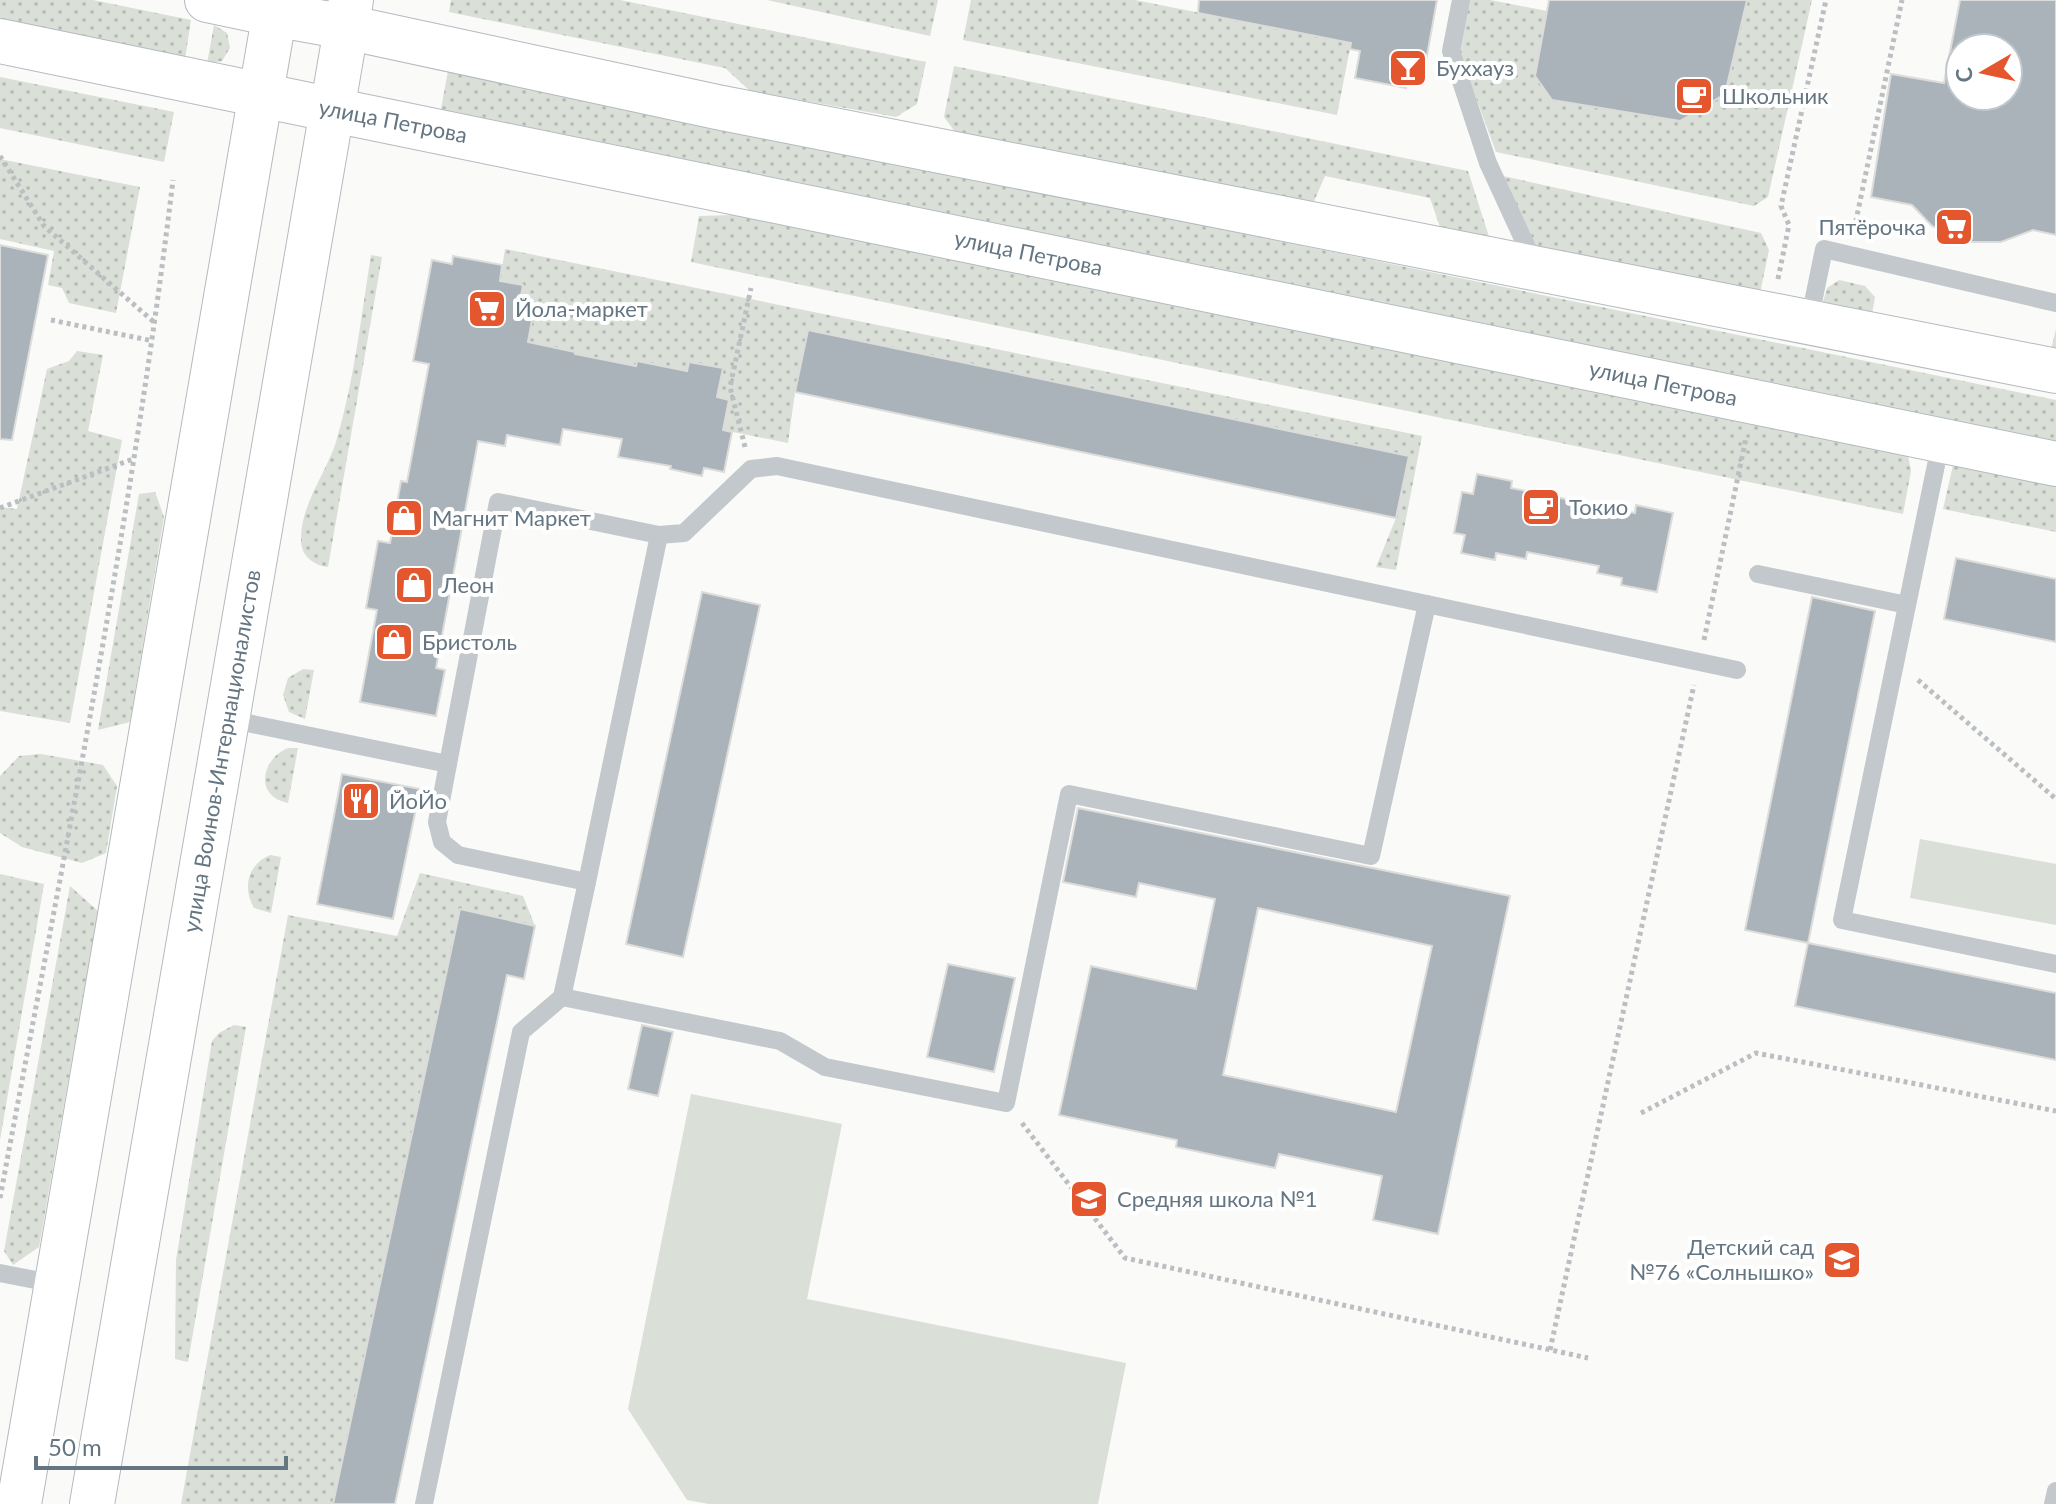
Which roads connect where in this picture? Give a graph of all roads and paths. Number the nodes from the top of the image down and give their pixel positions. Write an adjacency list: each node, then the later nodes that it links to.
1 (207, 0): 5 (main road)
2 (1461, 0): 13 (lane)
3 (1826, 0): 17 (path)
4 (1902, 0): 12 (path)
5 (276, 7): 6 (main road); 8 (main road)
6 (349, 13): 9 (main road, улица Воинов-Интернационалистов); 13 (main road)
7 (0, 41): 8 (main road, улица Петрова)
8 (261, 95): 9 (main road, улица Петрова); 45 (main road)
9 (333, 110): 21 (main road, улица Петрова); 34 (main road, улица Воинов-Интернационалистов)
10 (0, 156): 18 (path)
11 (173, 180): 18 (path)
12 (1852, 237)
13 (1537, 269): 17 (main road)
14 (751, 288): 25 (path)
15 (2056, 303): 17 (lane)
16 (51, 320): 19 (path)
17 (1790, 320): 20 (main road)
18 (156, 323): 19 (path)
19 (153, 341): 23 (path)
20 (2056, 371)
21 (1753, 402): 22 (main road, улица Петрова); 32 (path)
22 (1941, 441): 24 (main road, улица Петрова); 30 (lane)
23 (133, 458): 26 (path); 43 (path)
24 (2056, 464)
25 (751, 469): 27 (lane); 29 (lane)
26 (0, 508)
27 (659, 535): 35 (lane); 37 (lane)
28 (1758, 574): 30 (lane)
29 (1427, 604): 32 (lane); 40 (lane)
30 (1907, 605): 31 (lane)
31 (1896, 661): 36 (path); 38 (lane)
32 (1699, 663): 33 (lane); 46 (path)
33 (1737, 670)
34 (228, 719): 35 (lane); 50 (main road, улица Воинов-Интернационалистов)
35 (448, 764): 37 (lane)
36 (2056, 799)
37 (587, 882): 39 (lane)
38 (2056, 964)
39 (562, 997): 40 (lane); 51 (lane)
40 (1006, 1103): 46 (path)
41 (2056, 1111): 42 (path)
42 (1641, 1113)
43 (0, 1198)
44 (0, 1273): 45 (lane)
45 (57, 1284): 49 (main road)
46 (1550, 1350): 47 (path)
47 (1588, 1358)
48 (2056, 1491): 52 (lane)
49 (19, 1504)
50 (92, 1504)
51 (424, 1504)
52 (2053, 1504)

